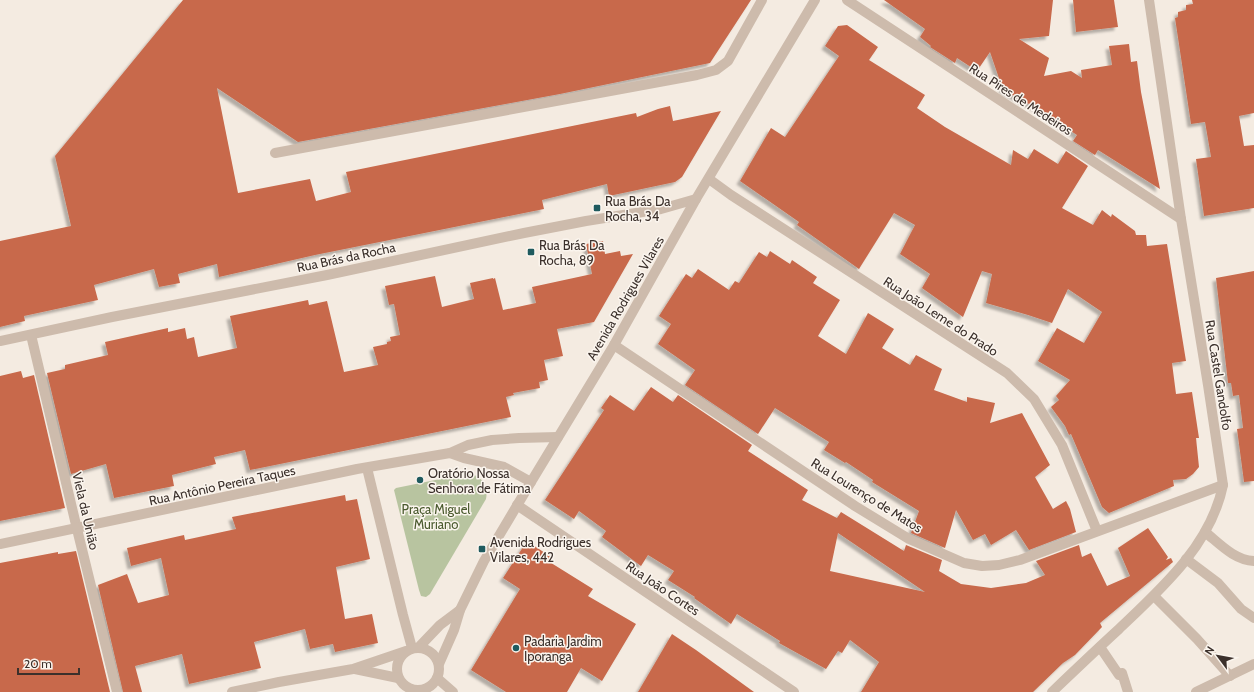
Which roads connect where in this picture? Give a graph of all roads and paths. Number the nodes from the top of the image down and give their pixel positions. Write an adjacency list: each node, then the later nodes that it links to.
1 (762, 0): 5 (street)
2 (815, 0): 6 (street, Avenida Rodrigues Vilares)
3 (847, 0): 8 (street, Rua Pires de Medeiros)
4 (1149, 0): 8 (street, Rua Castel Gandolfo)
5 (275, 153)
6 (709, 179): 7 (street, Avenida Rodrigues Vilares); 19 (street, Rua João Leme do Prado)
7 (696, 199): 9 (street, Rua Brás da Rocha); 11 (street, Avenida Rodrigues Vilares)
8 (1181, 219): 16 (street, Rua Castel Gandolfo)
9 (31, 335): 10 (street, Rua Brás da Rocha); 18 (street, Viela da União)
10 (0, 342)
11 (614, 345): 12 (street, Avenida Rodrigues Vilares); 19 (street, Rua Lourenço de Matos)
12 (558, 437): 13 (street, Rua Antônio Pereira Taques); 15 (street, Avenida Rodrigues Vilares)
13 (450, 453): 14 (street, Rua Antônio Pereira Taques); 15 (street, Rua Antônio Pereira Taques)
14 (367, 468): 18 (street, Rua Antônio Pereira Taques); 28 (street)
15 (530, 482): 17 (street, Avenida Rodrigues Vilares)
16 (1223, 485): 19 (street, Rua Lourenço de Matos); 20 (street, Rua Castel Gandolfo)
17 (517, 505): 25 (street, Avenida Rodrigues Vilares); 39 (street, Rua João Cortes)
18 (77, 529): 21 (street, Rua Antônio Pereira Taques); 36 (street, Viela da União)
19 (1097, 531)
20 (1205, 532): 22 (street, Rua Castel Gandolfo); 23 (street)
21 (0, 544)
22 (1186, 559): 24 (street, Rua Castel Gandolfo); 26 (street)
23 (1254, 561)
24 (1154, 596): 27 (street, Rua Castel Gandolfo); 32 (street)
25 (460, 610): 28 (street, Avenida Rodrigues Vilares); 29 (street, Avenida Rodrigues Vilares)
26 (1254, 618)
27 (1100, 647): 40 (street, Rua Castel Gandolfo); 41 (street)
28 (412, 649): 29 (street); 31 (street); 33 (street)
29 (439, 664): 34 (street)
30 (1254, 664): 32 (street)
31 (353, 669): 33 (street); 37 (street)
32 (1230, 676): 42 (street)
33 (398, 678): 35 (street)
34 (437, 678): 35 (street); 38 (street)
35 (419, 691)
36 (117, 692)
37 (232, 692)
38 (453, 692)
39 (794, 692)
40 (1052, 692)
41 (1128, 692)
42 (1196, 692)

